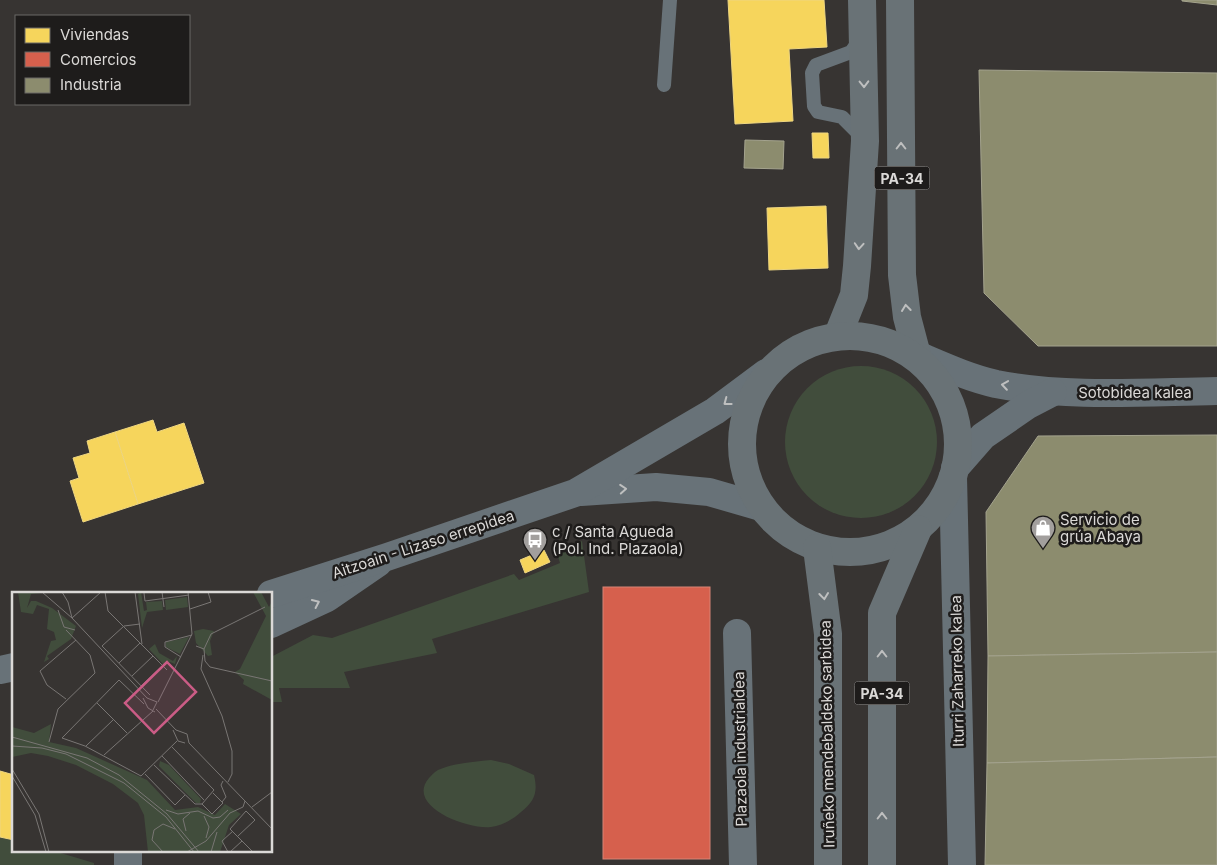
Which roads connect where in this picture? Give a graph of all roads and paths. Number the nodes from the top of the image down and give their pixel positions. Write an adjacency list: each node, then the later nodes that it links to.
1 (670, 0): 5 (lane)
2 (862, 0): 4 (highway, PA-34)
3 (900, 0): 8 (highway, PA-34, one-way to 3)
4 (863, 35): 6 (highway, PA-34, one-way to 6); 6 (lane)
5 (664, 85)
6 (865, 141): 7 (highway, PA-34, one-way to 7)
7 (838, 335): 8 (highway, PA-34); 9 (highway, PA-34)
8 (917, 355): 11 (street, Sotobidea kalea, one-way to 8); 12 (highway, PA-34)
9 (766, 373): 13 (street, one-way to 13); 14 (highway, PA-34)
10 (1217, 391): 11 (street, Sotobidea kalea)
11 (1053, 392): 12 (street, Sotobidea kalea)
12 (954, 473): 15 (highway, PA-34); 26 (street, Iturri Zaharreko kalea)
13 (575, 493): 14 (street, one-way to 14); 17 (street, Aitzoain - Lizaso errepidea)
14 (761, 507): 16 (highway, PA-34)
15 (918, 529): 16 (highway, PA-34); 25 (highway, PA-34, one-way to 15)
16 (817, 548): 24 (highway, Iruñeko mendebaldeko sarbidea, one-way to 24)
17 (387, 557): 18 (street, Aitzoain - Lizaso errepidea); 19 (street, one-way to 17)
18 (272, 593)
19 (272, 624)
20 (738, 633): 23 (street, Plazaola industrialdea)
21 (128, 852): 22 (street)
22 (128, 865)
23 (743, 865)
24 (828, 865)
25 (882, 865)
26 (962, 865)

